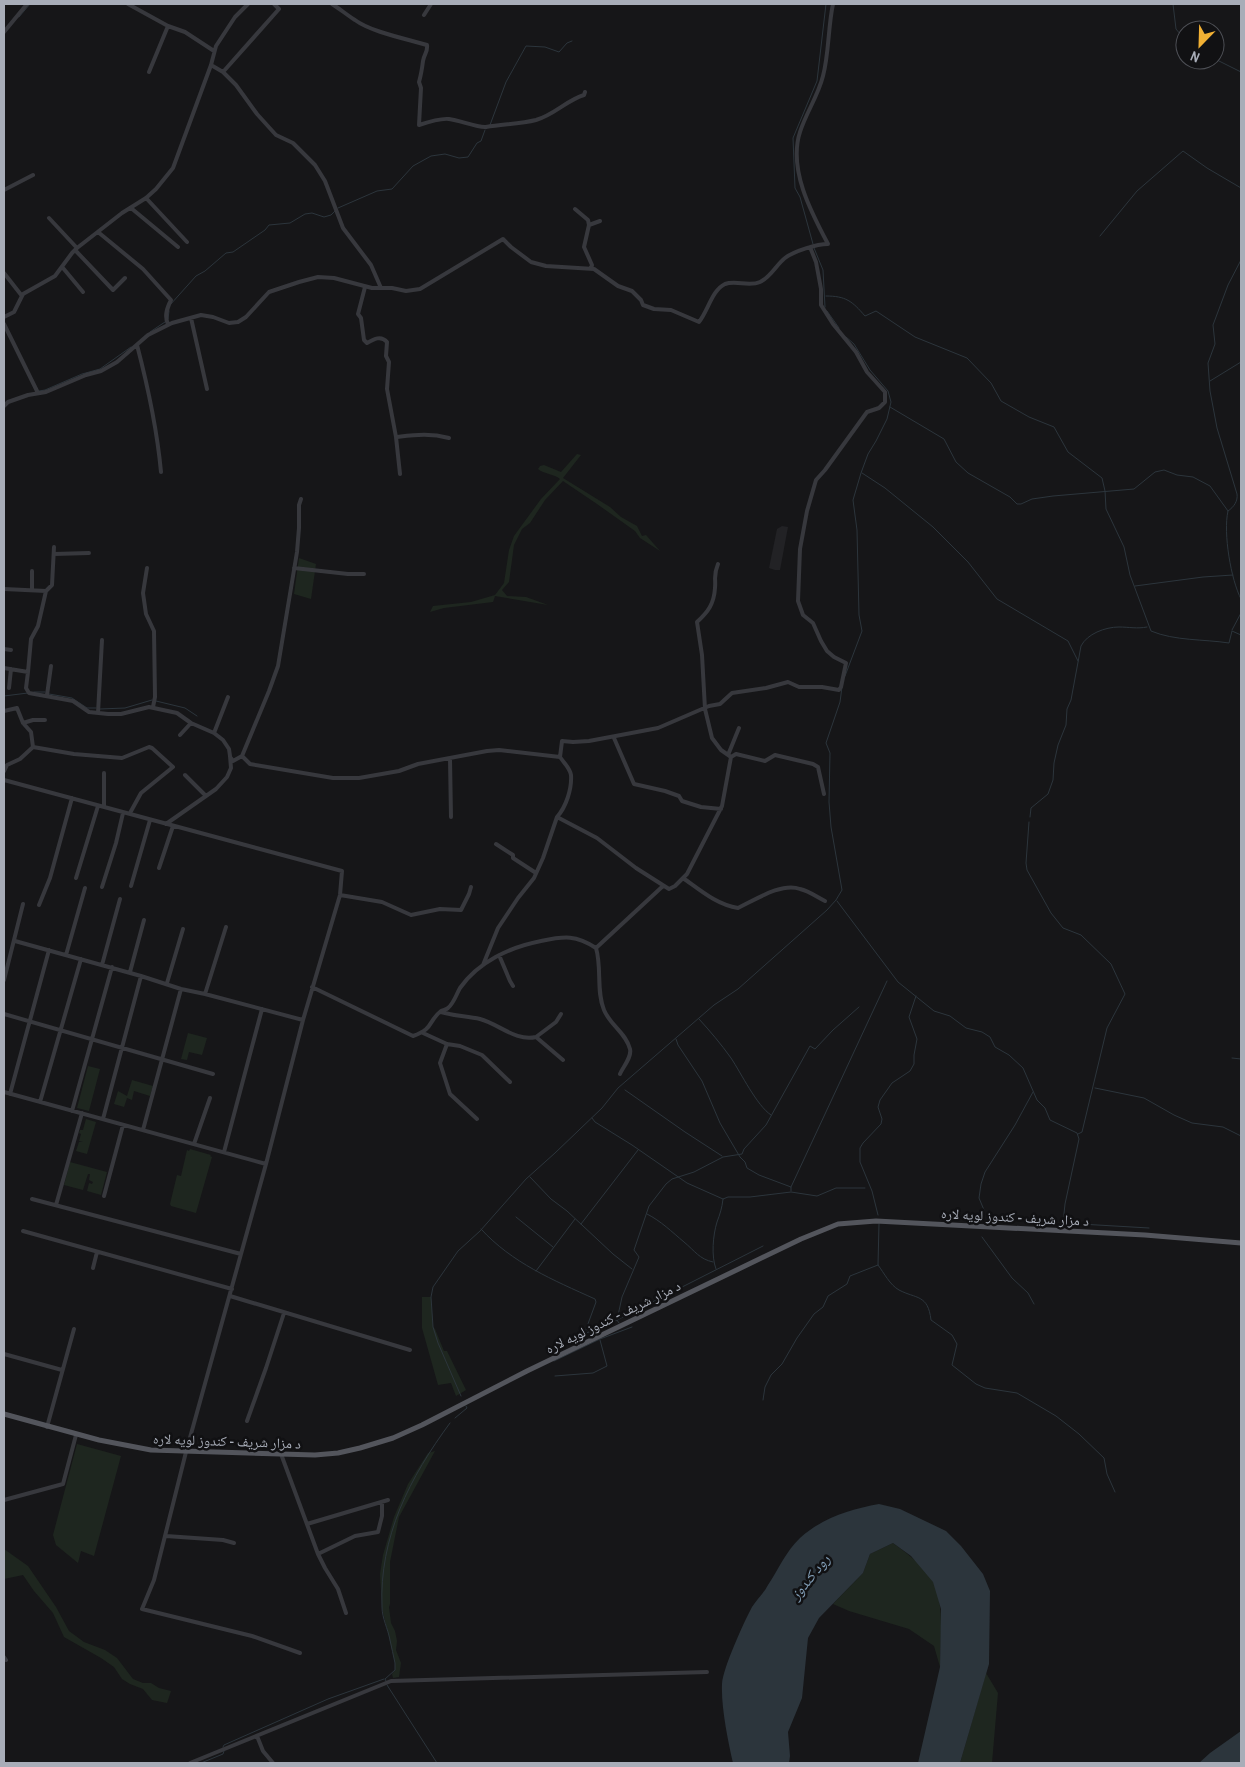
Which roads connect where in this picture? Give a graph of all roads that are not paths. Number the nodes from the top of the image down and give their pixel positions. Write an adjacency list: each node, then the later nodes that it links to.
1 (27, 4): 10 (street)
2 (128, 4): 9 (street)
3 (274, 4): 14 (street)
4 (332, 4): 15 (street)
5 (431, 4): 8 (street)
6 (833, 4): 27 (street)
7 (244, 5): 11 (street)
8 (424, 16)
9 (168, 26): 11 (street); 13 (street)
10 (4, 32)
11 (214, 51): 12 (street)
12 (211, 65): 14 (street); 18 (street)
13 (149, 72)
14 (223, 72): 34 (street)
15 (585, 92)
16 (33, 175): 17 (street)
17 (4, 190)
18 (146, 198): 19 (street); 25 (street)
19 (131, 208): 24 (street); 26 (street)
20 (575, 209): 23 (street)
21 (49, 218): 28 (street)
22 (600, 221): 23 (street)
23 (589, 226): 30 (street)
24 (98, 232): 28 (street); 40 (street)
25 (187, 242)
26 (178, 247)
27 (810, 247): 30 (street); 72 (street)
28 (76, 249): 29 (street); 32 (street)
29 (62, 268): 35 (street); 36 (street)
30 (591, 268): 34 (street)
31 (4, 273): 36 (street)
32 (125, 278)
33 (365, 287): 34 (street); 38 (street); 45 (street)
34 (381, 288)
35 (83, 292)
36 (22, 296): 37 (street)
37 (4, 317)
38 (191, 318): 40 (street); 42 (street)
39 (4, 324): 43 (street)
40 (168, 324): 41 (street)
41 (137, 345): 43 (street); 47 (street)
42 (207, 389)
43 (38, 393): 44 (street)
44 (4, 406)
45 (396, 437): 46 (street); 48 (street)
46 (449, 438)
47 (160, 472)
48 (400, 474)
49 (301, 499): 55 (street)
50 (54, 546): 52 (street)
51 (89, 553): 52 (street)
52 (54, 554): 60 (street)
53 (718, 564): 72 (street)
54 (147, 568): 71 (street)
55 (294, 568): 57 (street); 84 (street)
56 (32, 571): 59 (street)
57 (364, 574)
58 (4, 589): 59 (street)
59 (32, 590): 60 (street)
60 (46, 590): 67 (street)
61 (102, 640): 74 (street)
62 (4, 650): 63 (street)
63 (11, 650)
64 (51, 666): 69 (street)
65 (4, 668): 66 (street)
66 (11, 669): 67 (street); 68 (street)
67 (28, 672): 69 (street)
68 (9, 688)
69 (47, 695): 74 (street)
70 (228, 697): 79 (street)
71 (153, 707): 74 (street); 77 (street)
72 (705, 709): 81 (street); 85 (street)
73 (4, 711): 76 (street)
74 (98, 713)
75 (45, 720): 76 (street)
76 (23, 722): 82 (street)
77 (191, 723): 79 (street); 80 (street)
78 (739, 728): 85 (street)
79 (214, 733): 83 (street)
80 (180, 735)
81 (614, 738): 86 (street); 97 (street)
82 (34, 747): 88 (street); 99 (street)
83 (230, 756): 84 (street); 93 (street)
84 (242, 756): 87 (street)
85 (729, 756): 92 (street); 97 (street)
86 (560, 757): 87 (street); 101 (street)
87 (450, 758): 100 (street)
88 (4, 771)
89 (104, 772): 96 (street)
90 (185, 775): 93 (street)
91 (4, 780): 94 (street)
92 (824, 794)
93 (206, 796): 103 (street)
94 (72, 798): 95 (street); 119 (street)
95 (98, 806): 96 (street); 108 (street)
96 (104, 807): 98 (street)
97 (721, 809): 109 (street)
98 (123, 813): 99 (street); 112 (street)
99 (130, 813): 102 (street)
100 (451, 817)
101 (557, 817): 107 (street); 111 (street)
102 (150, 820): 103 (street); 110 (street)
103 (166, 824): 104 (street)
104 (173, 826): 106 (street); 115 (street)
105 (496, 844): 107 (street)
106 (159, 868)
107 (536, 873): 129 (street)
108 (76, 878)
109 (683, 878): 111 (street); 117 (street)
110 (132, 886)
111 (663, 886): 124 (street)
112 (102, 887)
113 (471, 887): 115 (street)
114 (85, 888): 126 (street)
115 (340, 895): 137 (street)
116 (120, 899): 130 (street)
117 (825, 902)
118 (23, 904): 123 (street)
119 (39, 905)
120 (144, 920): 132 (street)
121 (226, 927): 139 (street)
122 (183, 929): 135 (street)
123 (15, 941): 125 (street); 134 (street)
124 (596, 948): 127 (street); 155 (street)
125 (49, 950): 126 (street); 145 (street)
126 (66, 955): 128 (street)
127 (499, 955): 129 (street); 136 (street)
128 (81, 959): 130 (street); 146 (street)
129 (483, 964): 141 (street)
130 (102, 965): 131 (street)
131 (112, 967): 132 (street); 149 (street)
132 (130, 972): 133 (street)
133 (142, 976): 135 (street); 151 (street)
134 (4, 980)
135 (167, 983): 138 (street)
136 (513, 986)
137 (312, 987): 144 (street); 147 (street)
138 (181, 989): 139 (street); 152 (street)
139 (205, 994): 140 (street)
140 (262, 1009): 144 (street); 168 (street)
141 (441, 1012): 147 (street); 148 (street)
142 (4, 1014): 145 (street)
143 (562, 1014): 148 (street)
144 (303, 1020): 169 (street)
145 (30, 1021): 146 (street); 158 (street)
146 (60, 1030): 149 (street); 160 (street)
147 (423, 1033): 150 (street)
148 (536, 1037): 153 (street)
149 (92, 1039): 151 (street); 161 (street)
150 (447, 1044): 156 (street); 164 (street)
151 (122, 1048): 152 (street); 163 (street)
152 (162, 1059): 154 (street); 166 (street)
153 (563, 1060)
154 (212, 1074)
155 (620, 1074)
156 (510, 1082)
157 (4, 1092): 158 (street)
158 (10, 1094): 160 (street)
159 (210, 1098): 167 (street)
160 (40, 1102): 161 (street)
161 (72, 1111): 162 (street)
162 (82, 1113): 163 (street); 172 (street)
163 (102, 1119): 165 (street)
164 (478, 1119)
165 (123, 1125): 166 (street); 170 (street)
166 (143, 1130): 167 (street)
167 (194, 1144): 168 (street)
168 (224, 1152): 169 (street)
169 (266, 1164): 176 (street)
170 (104, 1196)
171 (32, 1199): 172 (street)
172 (56, 1205): 176 (street)
173 (23, 1232): 175 (street)
174 (1241, 1243): 190 (main road, د مزار شریف - کندوز لویه لاره)
175 (97, 1252): 177 (street); 178 (street)
176 (242, 1254): 178 (street)
177 (93, 1268)
178 (232, 1288): 179 (street)
179 (230, 1296): 180 (street); 189 (street)
180 (284, 1313): 182 (street); 186 (street)
181 (74, 1329): 184 (street)
182 (410, 1350)
183 (4, 1354): 184 (street)
184 (62, 1370): 187 (street)
185 (4, 1414): 187 (main road, د مزار شریف - کندوز لویه لاره)
186 (247, 1421)
187 (47, 1427): 188 (main road, د مزار شریف - کندوز لویه لاره)
188 (76, 1434): 189 (main road, د مزار شریف - کندوز لویه لاره); 191 (street)
189 (186, 1452): 190 (main road, د مزار شریف - کندوز لویه لاره); 195 (street)
190 (281, 1454): 194 (street)
191 (4, 1500)
192 (388, 1500): 193 (street)
193 (382, 1502): 194 (street); 197 (street)
194 (306, 1524): 197 (street)
195 (166, 1536): 196 (street); 199 (street)
196 (234, 1543)
197 (318, 1554): 198 (street)
198 (346, 1613)
199 (300, 1653)
200 (707, 1672): 201 (street)
201 (257, 1736): 202 (street); 203 (street)
202 (190, 1763)
203 (273, 1763)

